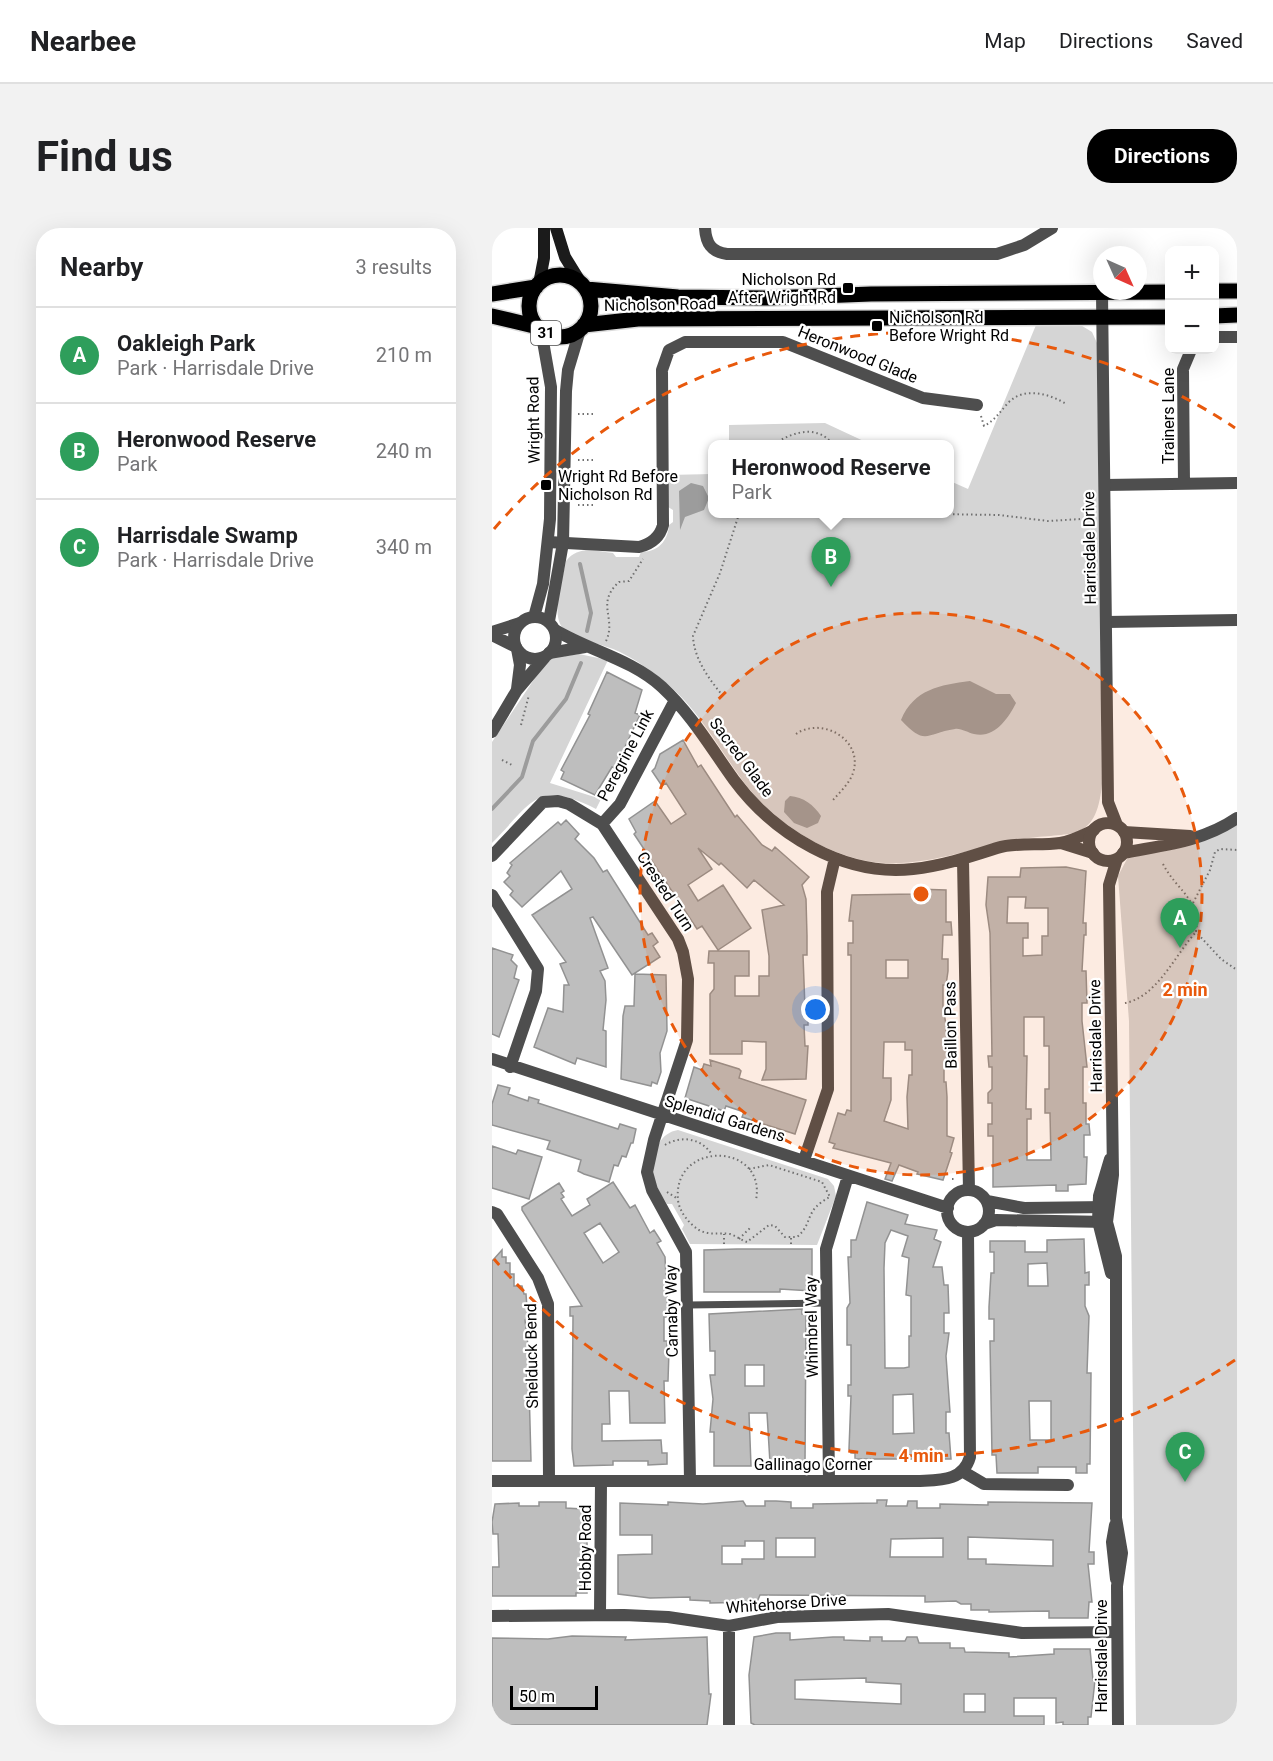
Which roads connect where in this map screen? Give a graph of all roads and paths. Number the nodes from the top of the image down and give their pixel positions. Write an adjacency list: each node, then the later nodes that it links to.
1 (544, 228): 5 (main road)
2 (556, 228): 6 (main road)
3 (705, 228): 4 (street)
4 (1052, 228)
5 (538, 286): 6 (main road, Nicholson Road); 12 (main road, Nicholson Road); 20 (main road, 31)
6 (584, 286): 11 (main road, Nicholson Road); 19 (main road, Nicholson Road / 31)
7 (1219, 291): 8 (main road)
8 (1237, 291)
9 (1147, 292): 10 (main road, Nicholson Road)
10 (1165, 292)
11 (1093, 293)
12 (492, 294)
13 (1102, 300): 18 (street, Harrisdale Drive)
14 (1237, 315): 16 (main road)
15 (492, 316): 20 (main road, Nicholson Road / 31)
16 (1219, 316)
17 (1165, 317): 18 (main road, Nicholson Road / 31)
18 (1103, 319): 19 (main road, Nicholson Road / 31); 34 (street, Harrisdale Drive)
19 (582, 327): 20 (main road, Nicholson Road / 31); 41 (street, Wright Road)
20 (539, 328): 40 (street, Wright Road)
21 (1219, 337): 22 (street)
22 (1237, 337)
23 (1189, 354): 33 (street, Trainers Lane)
24 (1066, 404): 25 (path)
25 (977, 405): 41 (street, Heronwood Glade)
26 (577, 414): 27 (path)
27 (596, 414)
28 (783, 440): 29 (path)
29 (829, 440)
30 (596, 459): 31 (path)
31 (578, 460)
32 (1237, 483): 33 (street)
33 (1184, 484): 34 (street)
34 (1105, 485): 45 (street, Harrisdale Drive)
35 (578, 505): 36 (path)
36 (595, 505)
37 (954, 514): 39 (path)
38 (737, 518): 55 (path)
39 (1081, 519)
40 (548, 542): 41 (street, Heronwood Glade); 43 (street, Wright Road)
41 (563, 543): 47 (street, Wright Road)
42 (643, 559): 49 (path)
43 (534, 616): 46 (street); 47 (street)
44 (1237, 620): 45 (street)
45 (1106, 622): 63 (street, Harrisdale Drive)
46 (520, 623): 48 (street); 51 (street)
47 (552, 625): 50 (street, Sacred Glade); 52 (street)
48 (492, 634): 51 (street)
49 (606, 641)
50 (586, 646): 52 (street); 56 (street, Sacred Glade)
51 (517, 648): 52 (street); 53 (street)
52 (547, 655): 53 (street)
53 (517, 690): 58 (street)
54 (532, 691): 57 (path)
55 (723, 696)
56 (675, 700): 65 (street, Peregrine Link); 74 (street, Sacred Glade)
57 (521, 725)
58 (492, 732)
59 (796, 734): 62 (path)
60 (502, 760): 61 (path)
61 (512, 765)
62 (833, 800)
63 (1108, 802): 66 (street, Harrisdale Drive); 67 (street, Harrisdale Drive)
64 (1237, 818): 68 (street)
65 (602, 824): 72 (street, Crested Turn); 85 (street, Crested Turn)
66 (1096, 828): 67 (street); 69 (street, Sacred Glade); 71 (street)
67 (1121, 828): 68 (street); 73 (street)
68 (1200, 837): 73 (street)
69 (1060, 843): 71 (street, Sacred Glade); 75 (street, Sacred Glade)
70 (1237, 850): 79 (path)
71 (1095, 855): 73 (street); 77 (street, Harrisdale Drive)
72 (492, 856)
73 (1120, 856): 77 (street, Harrisdale Drive)
74 (836, 858): 75 (street, Sacred Glade); 88 (street)
75 (963, 860): 92 (street, Baillon Pass)
76 (1163, 864): 79 (path)
77 (1109, 885): 96 (street, Harrisdale Drive)
78 (492, 895): 84 (street)
79 (1192, 903): 80 (path)
80 (1196, 932): 81 (path); 82 (path)
81 (1237, 970)
82 (1125, 1003)
83 (492, 1059): 84 (street, Splendid Gardens)
84 (510, 1067): 85 (street, Splendid Gardens)
85 (662, 1116): 88 (street, Splendid Gardens); 111 (street, Carnaby Way)
86 (661, 1152): 87 (path)
87 (711, 1155): 89 (path); 93 (path)
88 (804, 1160): 90 (street, Splendid Gardens)
89 (749, 1168): 94 (path); 104 (path)
90 (848, 1176): 97 (street, Splendid Gardens); 110 (street, Whimbrel Way)
91 (664, 1189): 93 (path)
92 (969, 1190): 95 (street); 97 (street)
93 (678, 1199): 105 (path)
94 (756, 1200)
95 (987, 1201): 96 (street); 100 (street)
96 (1103, 1207): 99 (street, Harrisdale Drive)
97 (948, 1208): 103 (street)
98 (492, 1212): 114 (street, Shelduck Bend)
99 (1102, 1222): 100 (street); 122 (street, Harrisdale Drive)
100 (984, 1224): 103 (street)
101 (751, 1227): 107 (path)
102 (799, 1229): 104 (path)
103 (968, 1232): 112 (street)
104 (802, 1233): 106 (path)
105 (724, 1234): 107 (path); 108 (path)
106 (791, 1238): 107 (path); 109 (path)
107 (739, 1239)
108 (724, 1244)
109 (791, 1244)
110 (827, 1303): 111 (lane); 116 (street, Whimbrel Way)
111 (688, 1305): 115 (street, Carnaby Way)
112 (962, 1471): 116 (street, Gallinago Corner); 118 (street)
113 (492, 1480): 114 (street, Gallinago Corner)
114 (549, 1480): 117 (street, Gallinago Corner)
115 (690, 1480): 116 (street, Gallinago Corner); 117 (street, Gallinago Corner)
116 (829, 1480)
117 (601, 1482): 119 (street, Hobby Road)
118 (1068, 1485)
119 (600, 1614): 120 (street, Whitehorse Drive); 121 (street, Whitehorse Drive)
120 (492, 1616)
121 (729, 1626): 122 (street, Whitehorse Drive); 123 (street)
122 (1117, 1632): 124 (street, Harrisdale Drive)
123 (729, 1725)
124 (1118, 1725)

